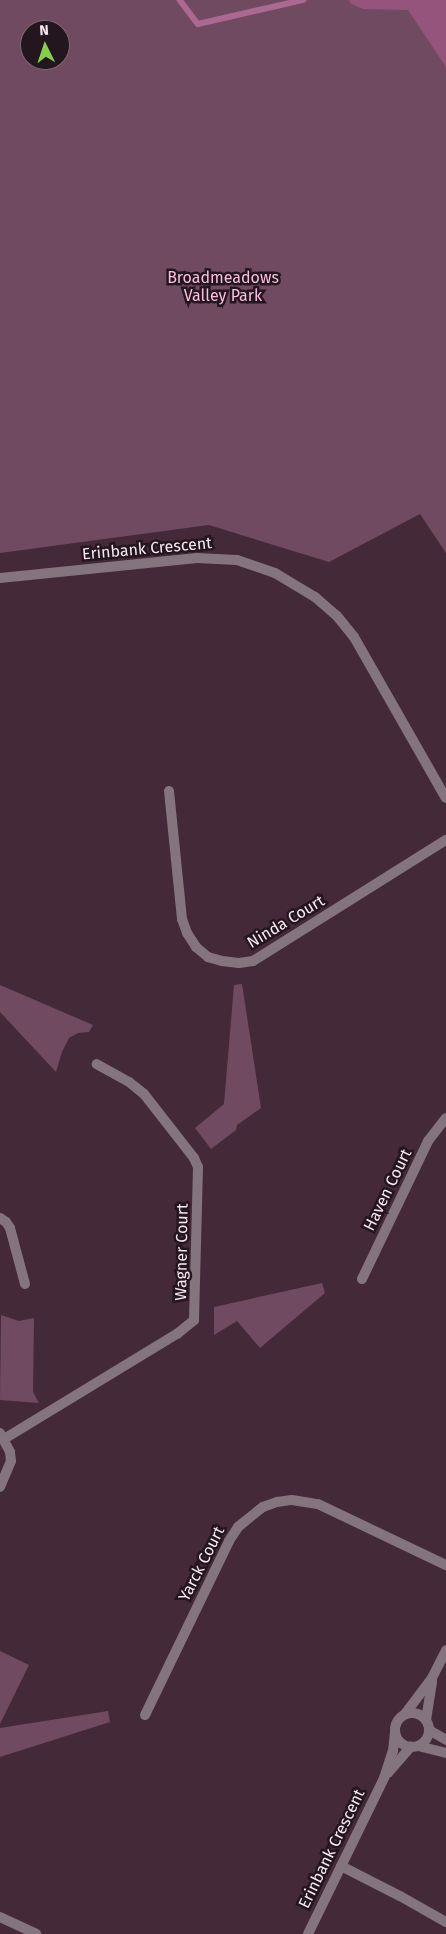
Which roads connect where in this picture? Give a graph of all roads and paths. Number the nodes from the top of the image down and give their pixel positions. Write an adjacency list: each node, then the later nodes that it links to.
1 (0, 578): 3 (street, Erinbank Crescent)
2 (170, 791): 4 (street, Ninda Court)
3 (446, 798)
4 (446, 840)
5 (98, 1064): 10 (street, Wagner Court)
6 (446, 1118): 8 (street, Haven Court)
7 (0, 1218): 9 (street)
8 (362, 1279)
9 (25, 1284)
10 (2, 1436): 11 (street)
11 (0, 1487)
12 (446, 1566): 16 (street, Yarck Court)
13 (446, 1650): 14 (street)
14 (432, 1678): 15 (street); 17 (street)
15 (405, 1714): 17 (street); 18 (street)
16 (145, 1715)
17 (427, 1725): 19 (street); 20 (street)
18 (395, 1733): 20 (street); 22 (street, Erinbank Crescent)
19 (446, 1740)
20 (415, 1747): 21 (street); 22 (street, Erinbank Crescent)
21 (446, 1753)
22 (384, 1778): 23 (street, Erinbank Crescent)
23 (341, 1866): 25 (street); 27 (street, Erinbank Crescent)
24 (0, 1916): 26 (street)
25 (446, 1922)
26 (36, 1934)
27 (308, 1934)

